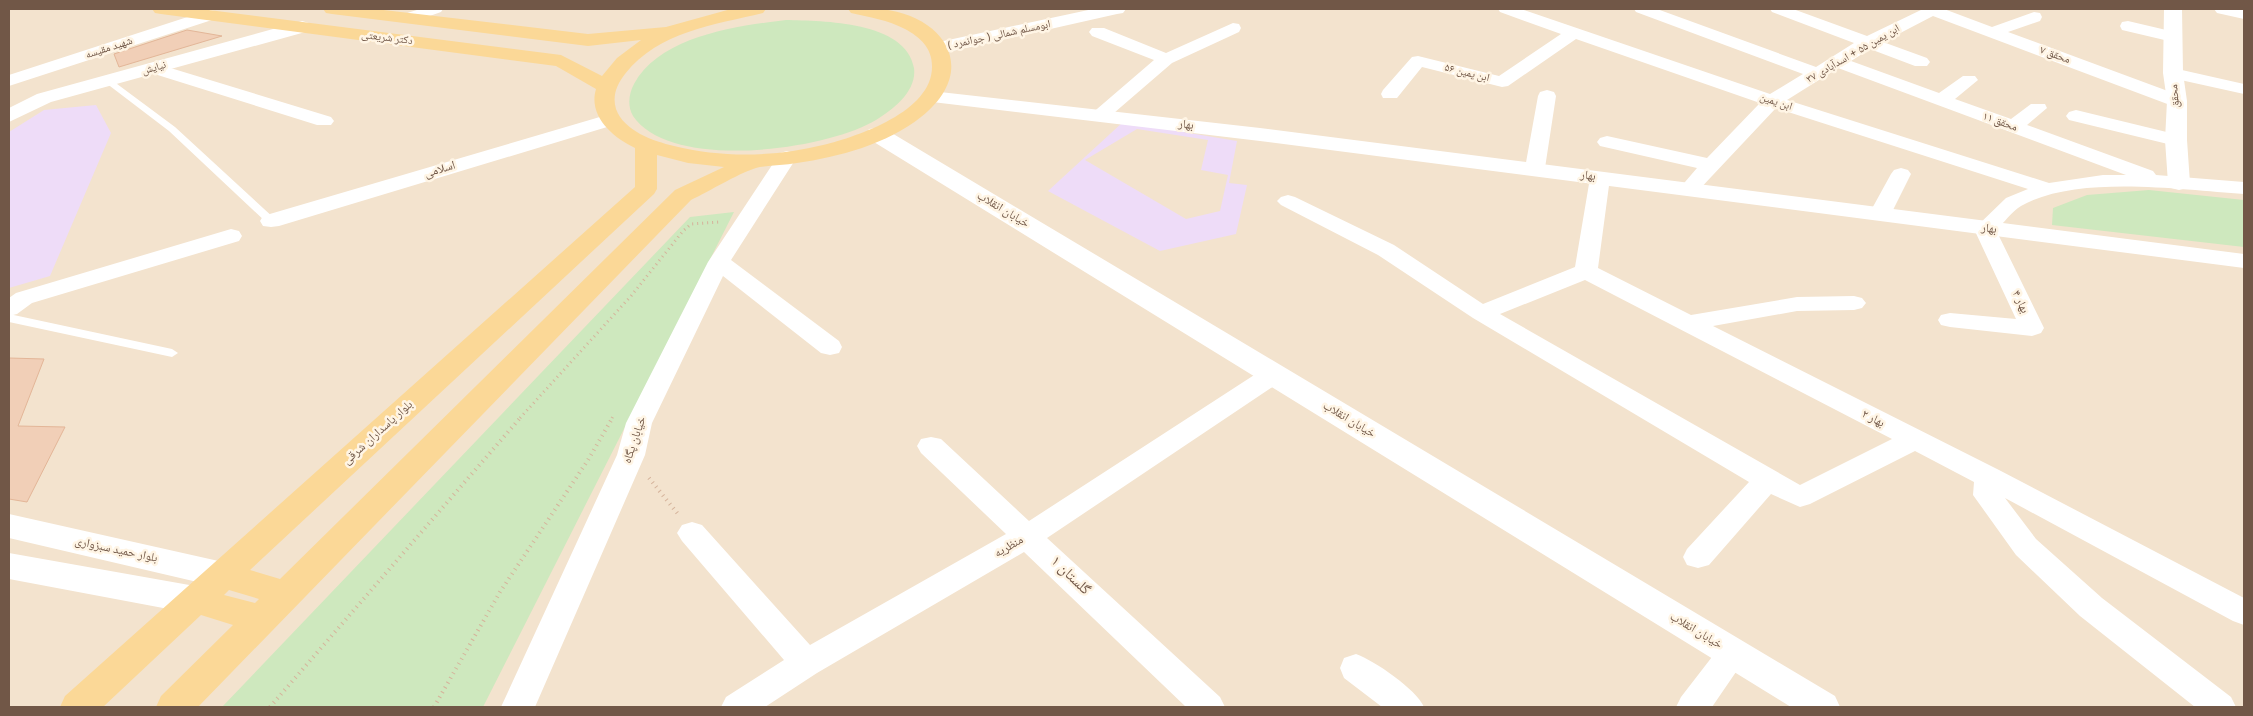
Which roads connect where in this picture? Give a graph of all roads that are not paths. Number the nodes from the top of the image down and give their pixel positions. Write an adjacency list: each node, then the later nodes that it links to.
1 (161, 9): 15 (main road, دکتر شریعتی)
2 (332, 9): 17 (main road, دکتر شریعتی)
3 (435, 9): 17 (street)
4 (757, 9): 22 (main road)
5 (857, 9): 13 (main road)
6 (1117, 9): 29 (main road, ابومسلم شمالی ( جوانمرد ))
7 (1506, 9): 24 (street, ابن یمین)
8 (1642, 9): 35 (street)
9 (1778, 9): 27 (street)
10 (1934, 9): 25 (street, محقق ۷); 27 (street, ابن یمین ۵۵ + اسدآبادی ۳۷)
11 (2173, 9): 26 (main road, محقق)
12 (2223, 9): 14 (main road)
13 (902, 14): 29 (main road)
14 (2244, 14)
15 (209, 15): 20 (main road, دکتر شریعتی); 37 (street, شهید مقیسه)
16 (2034, 17): 25 (street)
17 (410, 18): 18 (main road, دکتر شریعتی)
18 (458, 24): 22 (main road, دکتر شریعتی); 28 (main road)
19 (2128, 26): 26 (street)
20 (302, 27): 28 (main road, دکتر شریعتی); 33 (main road, نیایش)
21 (1233, 28): 30 (street)
22 (673, 31): 39 (main road)
23 (1098, 32): 30 (street)
24 (1575, 32): 41 (street, ابن یمین ۵۶); 45 (street, ابن یمین)
25 (1993, 32): 46 (street, محقق ۷)
26 (2173, 37): 34 (main road, محقق)
27 (1867, 43): 31 (street, ابن یمین ۵۵ + اسدآبادی ۳۷); 32 (street)
28 (431, 44): 39 (main road, دکتر شریعتی)
29 (939, 48): 43 (main road)
30 (1166, 59): 48 (street)
31 (1838, 62): 35 (street, ابن یمین ۵۵ + اسدآبادی ۳۷); 44 (street, محقق ۱۱)
32 (1921, 62)
33 (154, 68): 38 (main road, نیایش); 52 (street)
34 (2173, 72): 40 (street); 46 (main road, محقق)
35 (1816, 74): 45 (street, ابن یمین ۵۵ + اسدآبادی ۳۷)
36 (1969, 80): 44 (street)
37 (9, 81)
38 (108, 81): 49 (main road, نیایش); 70 (lane)
39 (606, 86): 51 (main road)
40 (2244, 89)
41 (1390, 94)
42 (1547, 96): 61 (street)
43 (931, 97): 48 (main road, بهار); 54 (main road)
44 (1941, 100): 53 (street, محقق ۱۱)
45 (1772, 101): 60 (street, ابن یمین ۵۵ + اسدآبادی ۳۷); 67 (street, ابن یمین)
46 (2177, 101): 55 (main road, محقق)
47 (2038, 108): 53 (street)
48 (1100, 115): 61 (main road, بهار)
49 (9, 116)
50 (2076, 116): 55 (street)
51 (610, 120): 57 (main road); 70 (street, اسلامی)
52 (324, 121)
53 (2013, 126): 64 (street, محقق ۱۱)
54 (877, 134): 58 (main road); 86 (main road, خیابان انقلاب)
55 (2176, 140): 64 (main road, محقق)
56 (1607, 142): 60 (street)
57 (646, 146): 59 (main road); 95 (main road, بلوار پاسداران شرقی)
58 (787, 158): 59 (main road); 75 (street, خیابان پگاه)
59 (756, 160): 93 (main road)
60 (1711, 165): 66 (street, ابن یمین ۵۵ + اسدآبادی ۳۷)
61 (1535, 168): 63 (main road, بهار)
62 (1901, 174): 69 (street)
63 (1600, 178): 66 (main road, بهار); 77 (street)
64 (2171, 182): 65 (street); 67 (street)
65 (2244, 188)
66 (1689, 189): 69 (main road, بهار)
67 (2048, 189): 71 (street)
68 (1288, 201): 80 (street)
69 (1880, 214): 71 (main road, بهار)
70 (271, 221)
71 (1985, 229): 73 (main road, بهار); 82 (street, بهار ۴)
72 (231, 236): 79 (street)
73 (2214, 257): 74 (main road, بهار); 76 (main road)
74 (2244, 261)
75 (720, 262): 84 (street); 110 (street, خیابان پگاه)
76 (2244, 266)
77 (1586, 272): 80 (street); 83 (street, بهار ۲)
78 (1854, 303): 83 (street)
79 (9, 309)
80 (1481, 313): 90 (street)
81 (9, 318): 85 (lane)
82 (1950, 320)
83 (1687, 324): 87 (street, بهار ۲)
84 (830, 346)
85 (172, 353)
86 (1274, 374): 94 (street, منظریه); 104 (main road, خیابان انقلاب)
87 (1914, 440): 89 (street, بهار ۲); 90 (street)
88 (931, 446): 94 (street, گلستان ۱)
89 (1989, 477): 102 (street, بهار ۲); 116 (street)
90 (1767, 480): 96 (street)
91 (9, 526): 98 (main road, بلوار حمید سبزواری)
92 (692, 532): 105 (street)
93 (347, 533): 100 (main road); 109 (street)
94 (1028, 536): 105 (street, منظریه); 112 (street, گلستان ۱)
95 (260, 540): 98 (main road); 99 (main road, بلوار پاسداران شرقی)
96 (1698, 557)
97 (9, 566): 101 (main road)
98 (188, 566): 99 (main road, بلوار حمید سبزواری)
99 (223, 574): 100 (main road); 101 (main road, بلوار پاسداران شرقی)
100 (286, 594): 103 (main road)
101 (195, 600): 103 (main road); 107 (main road, بلوار پاسداران شرقی)
102 (2244, 612)
103 (262, 619): 108 (main road)
104 (1733, 654): 114 (street); 115 (main road, خیابان انقلاب)
105 (806, 663): 111 (street, منظریه)
106 (1356, 668): 113 (street)
107 (78, 707)
108 (174, 707)
109 (183, 707)
110 (518, 707)
111 (738, 707)
112 (1208, 707)
113 (1407, 707)
114 (1694, 707)
115 (1822, 707)
116 (2219, 707)

